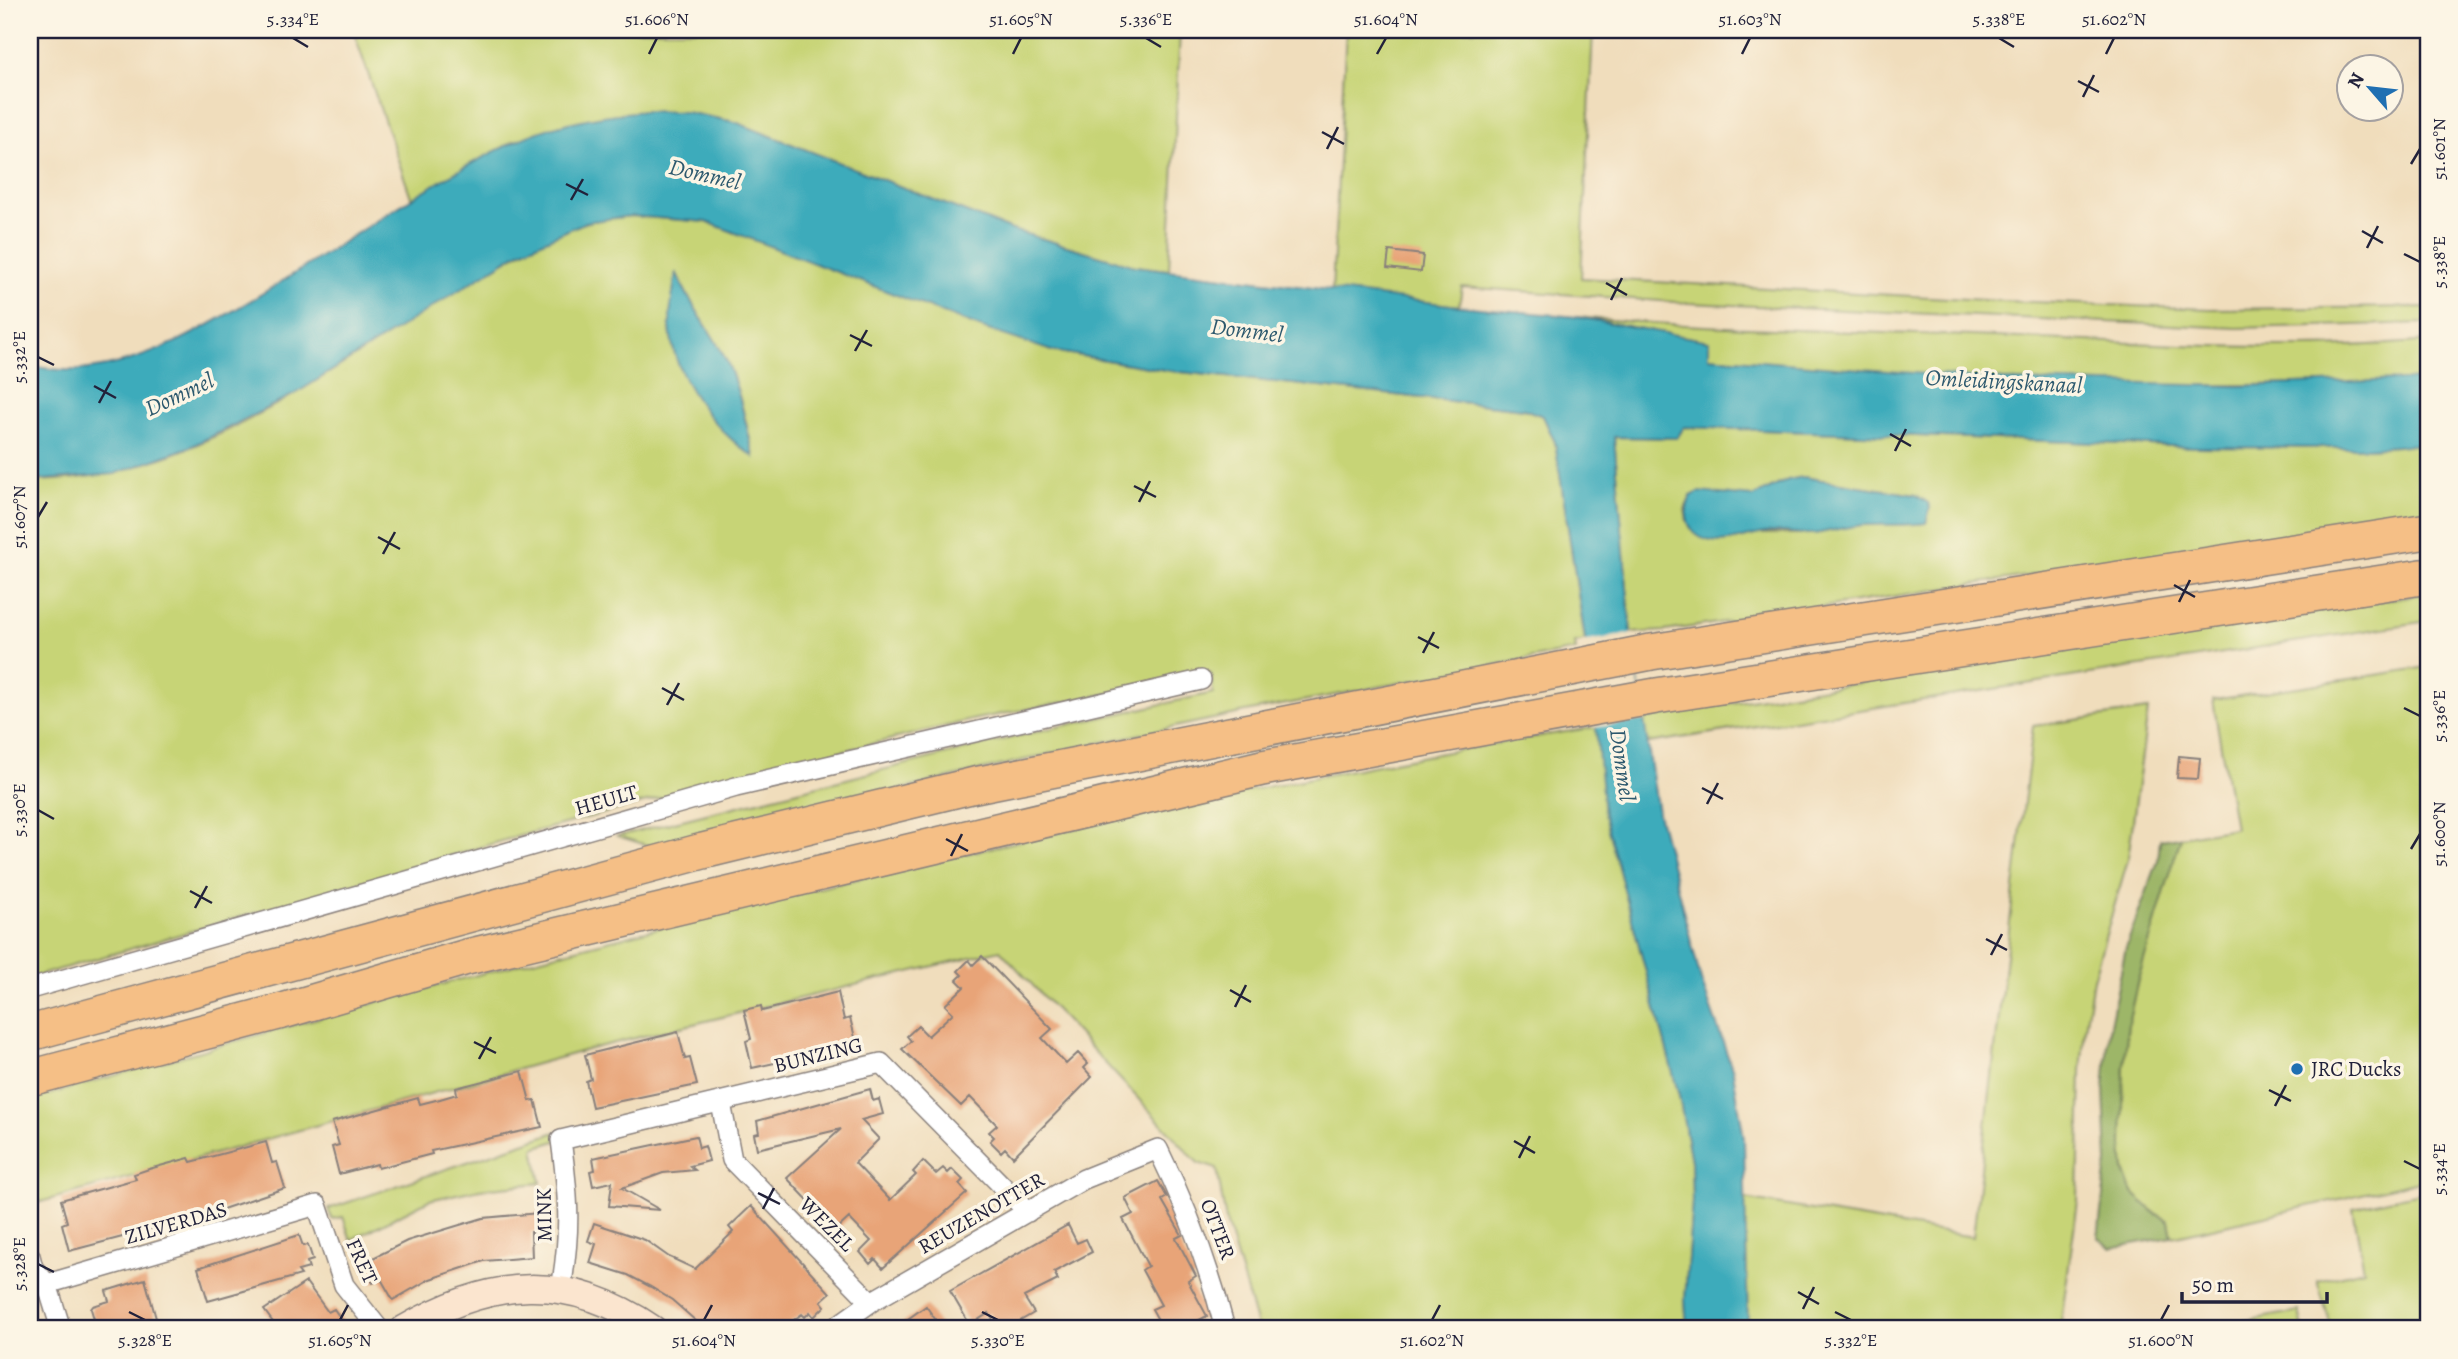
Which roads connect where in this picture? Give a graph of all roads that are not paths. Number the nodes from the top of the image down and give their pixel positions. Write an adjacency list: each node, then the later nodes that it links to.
1 (2428, 531): 5 (highway)
2 (2428, 576): 6 (highway)
3 (1201, 680): 4 (street, HEULT)
4 (30, 989)
5 (30, 1034)
6 (30, 1079)
7 (721, 1103): 8 (street, BUNZING); 11 (street, BUNZING); 15 (street, WEZEL)
8 (561, 1140): 14 (street, MINK)
9 (1158, 1149): 11 (street, REUZENOTTER); 21 (street, OTTER)
10 (317, 1205): 13 (street, ZILVERDAS); 17 (street, FRET)
11 (1028, 1212): 15 (street, REUZENOTTER)
12 (30, 1256): 13 (street)
13 (47, 1284): 16 (street)
14 (561, 1289): 18 (street); 19 (street)
15 (872, 1302): 20 (street, REUZENOTTER)
16 (61, 1329)
17 (379, 1329)
18 (404, 1329)
19 (653, 1329)
20 (833, 1329)
21 (1225, 1329)

